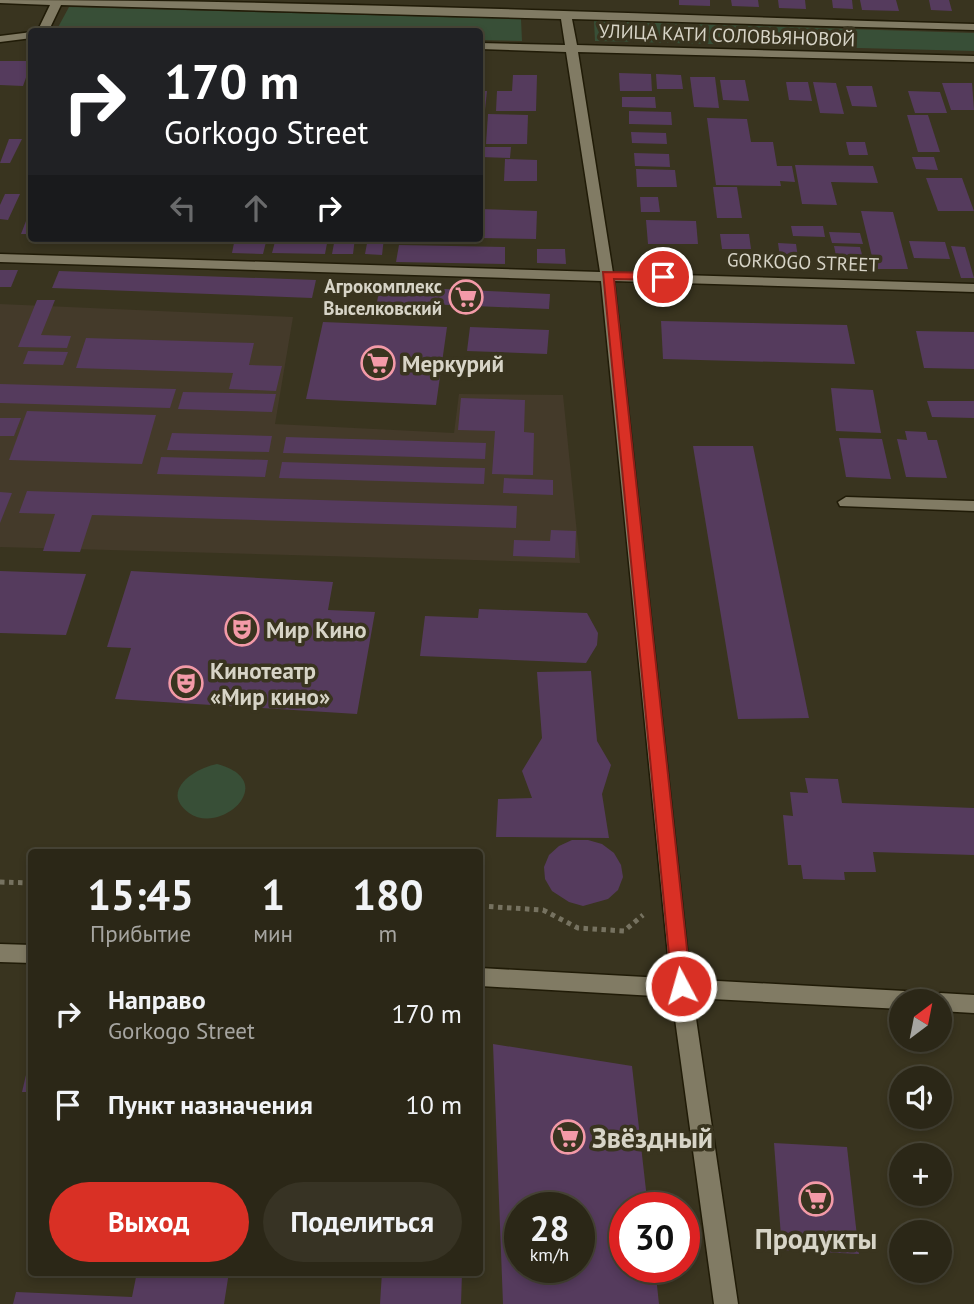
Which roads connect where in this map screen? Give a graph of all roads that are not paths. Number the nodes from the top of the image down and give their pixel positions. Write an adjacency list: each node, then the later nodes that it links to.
1 (0, 1): 2 (street, УЛИЦА КАТИ СОЛОВЬЯНОВОЙ)
2 (57, 2): 3 (street, УЛИЦА КАТИ СОЛОВЬЯНОВОЙ); 5 (street)
3 (566, 15): 4 (street, УЛИЦА КАТИ СОЛОВЬЯНОВОЙ); 9 (street)
4 (974, 27)
5 (44, 28)
6 (28, 36): 7 (street)
7 (0, 39)
8 (483, 46): 9 (street, УЛИЦА КАТИ СОЛОВЬЯНОВОЙ)
9 (572, 49): 10 (street, УЛИЦА КАТИ СОЛОВЬЯНОВОЙ); 12 (street)
10 (974, 59)
11 (0, 258): 12 (street, GORKOGO STREET)
12 (607, 275): 13 (street, GORKOGO STREET); 19 (street)
13 (974, 288)
14 (846, 502): 15 (street)
15 (974, 506)
16 (0, 953): 17 (street)
17 (28, 954)
18 (483, 977): 19 (street)
19 (681, 986): 20 (street); 23 (street)
20 (889, 999)
21 (952, 1003): 22 (street)
22 (974, 1004)
23 (726, 1304)

